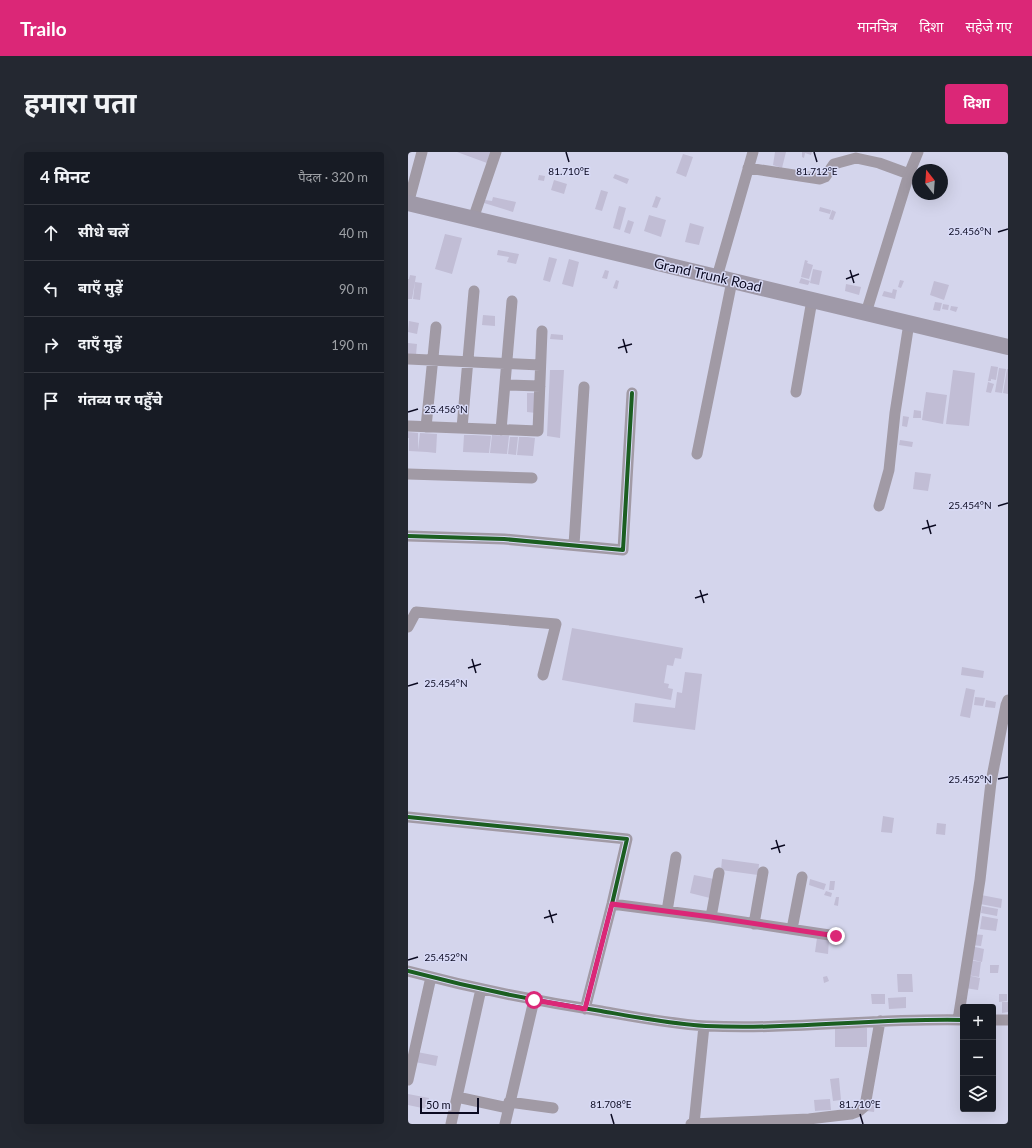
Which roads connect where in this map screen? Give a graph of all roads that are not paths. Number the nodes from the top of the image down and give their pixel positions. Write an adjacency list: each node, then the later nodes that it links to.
1 (422, 152): 7 (street)
2 (496, 152): 8 (street)
3 (753, 152): 5 (street)
4 (918, 152): 6 (street)
5 (748, 168): 6 (street); 9 (street)
6 (909, 174): 13 (street)
7 (408, 203): 8 (highway, Grand Trunk Road)
8 (473, 219): 9 (highway, Grand Trunk Road)
9 (724, 279): 11 (highway, Grand Trunk Road); 32 (street)
10 (474, 291): 20 (street)
11 (812, 300): 13 (highway, Grand Trunk Road); 26 (street)
12 (512, 301): 21 (street)
13 (866, 313): 14 (highway, Grand Trunk Road)
14 (909, 323): 17 (highway, Grand Trunk Road); 35 (street)
15 (436, 327): 19 (street)
16 (542, 332): 22 (street)
17 (1008, 347)
18 (408, 359): 19 (street)
19 (432, 360): 20 (street); 29 (street)
20 (468, 362): 21 (street); 30 (street)
21 (507, 364): 22 (street); 23 (street)
22 (540, 365): 24 (street)
23 (505, 385): 24 (street); 31 (street)
24 (540, 386): 31 (street)
25 (584, 387): 37 (street)
26 (796, 392)
27 (632, 393): 37 (street)
28 (408, 426): 29 (street)
29 (426, 426): 30 (street)
30 (462, 428): 31 (street)
31 (501, 430)
32 (697, 454)
33 (408, 474): 34 (street)
34 (532, 478)
35 (879, 506)
36 (408, 536): 37 (street)
37 (574, 546)
38 (408, 627): 39 (street)
39 (543, 675)
40 (1008, 700): 56 (street)
41 (408, 817): 46 (street)
42 (676, 857): 47 (street)
43 (763, 872): 49 (street)
44 (719, 873): 48 (street)
45 (802, 877): 50 (street)
46 (612, 904): 47 (street); 57 (street)
47 (667, 911): 48 (street)
48 (711, 917): 49 (street)
49 (754, 924): 50 (street)
50 (792, 929): 51 (street)
51 (836, 936)
52 (408, 970): 53 (street)
53 (431, 977): 54 (street); 63 (street)
54 (481, 989): 55 (street); 64 (street)
55 (534, 1000): 57 (street); 65 (street)
56 (963, 1004)
57 (585, 1009): 62 (street)
58 (960, 1020): 61 (street)
59 (996, 1020): 60 (street)
60 (1008, 1020)
61 (880, 1021): 62 (street); 69 (street)
62 (704, 1026): 69 (street)
63 (408, 1080)
64 (457, 1097): 65 (street); 67 (street)
65 (509, 1105): 66 (street); 68 (street)
66 (553, 1108)
67 (451, 1124)
68 (505, 1124)
69 (692, 1124)

